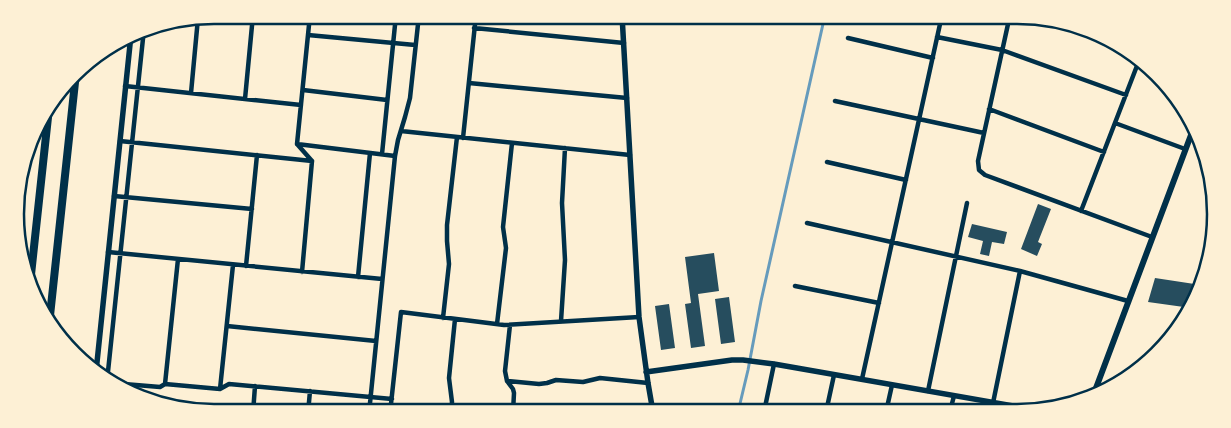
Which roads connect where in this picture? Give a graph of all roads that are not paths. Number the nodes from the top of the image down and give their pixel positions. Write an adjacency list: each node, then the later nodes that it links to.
1 (197, 24): 27 (street)
2 (252, 24): 30 (street)
3 (309, 24): 11 (street)
4 (395, 24): 16 (street)
5 (417, 24): 18 (street)
6 (475, 24): 10 (street)
7 (623, 24): 17 (street)
8 (940, 24): 13 (street)
9 (1008, 24): 19 (street)
10 (474, 28): 17 (street); 22 (street)
11 (308, 35): 16 (street); 26 (street)
12 (143, 37): 25 (street)
13 (938, 37): 19 (street); 20 (street)
14 (848, 38): 20 (street)
15 (130, 43): 24 (street)
16 (393, 43): 18 (street); 31 (street)
17 (624, 43): 29 (street)
18 (415, 45): 38 (street)
19 (1002, 50): 28 (street); 34 (street)
20 (933, 58): 35 (street)
21 (1137, 66): 28 (street)
22 (468, 83): 29 (street); 42 (street)
23 (75, 84): 82 (highway)
24 (125, 86): 25 (street); 43 (street)
25 (138, 87): 27 (street); 44 (street)
26 (302, 90): 31 (street); 33 (street)
27 (190, 93): 30 (street)
28 (1126, 95): 37 (street)
29 (626, 98): 53 (street)
30 (245, 99): 33 (street)
31 (388, 100): 51 (street)
32 (835, 101): 35 (street)
33 (301, 105): 46 (street)
34 (989, 109): 39 (street); 49 (street)
35 (919, 119): 39 (street); 57 (street)
36 (47, 122): 70 (highway)
37 (1115, 123): 48 (street); 49 (street)
38 (401, 131): 41 (street); 54 (street)
39 (984, 133): 62 (street)
40 (1191, 136): 48 (main road)
41 (456, 137): 42 (street); 84 (street)
42 (463, 138): 45 (street)
43 (120, 142): 44 (street); 58 (street)
44 (132, 142): 52 (street); 59 (street)
45 (512, 142): 47 (street); 87 (street)
46 (297, 144): 50 (street); 55 (street)
47 (565, 148): 53 (street); 86 (street)
48 (1185, 149): 64 (main road)
49 (1104, 152): 62 (street)
50 (370, 153): 51 (street); 77 (street)
51 (382, 154): 54 (street)
52 (257, 155): 55 (street); 61 (street)
53 (630, 155): 83 (street)
54 (395, 156): 78 (street)
55 (312, 161): 76 (street)
56 (827, 162): 57 (street)
57 (906, 180): 65 (street)
58 (114, 196): 59 (street); 66 (street)
59 (127, 197): 61 (street); 67 (street)
60 (968, 203): 68 (street)
61 (252, 209): 73 (street)
62 (1081, 211): 64 (street)
63 (807, 223): 65 (street)
64 (1152, 237): 80 (main road)
65 (892, 242): 68 (street); 81 (street)
66 (108, 252): 67 (street); 91 (street)
67 (120, 253): 69 (street); 93 (street)
68 (956, 257): 75 (street); 106 (street)
69 (178, 259): 71 (street); 100 (street)
70 (32, 261): 72 (highway); 74 (highway)
71 (233, 265): 73 (street); 89 (street)
72 (31, 266)
73 (246, 266): 76 (street)
74 (31, 267)
75 (1020, 271): 80 (street); 110 (street)
76 (302, 272): 77 (street)
77 (358, 277): 78 (street)
78 (382, 279): 90 (street)
79 (795, 286): 81 (street)
80 (1128, 301): 103 (main road)
81 (879, 303): 96 (street)
82 (50, 311)
83 (639, 317): 86 (street); 94 (street)
84 (443, 318): 85 (street); 109 (street)
85 (455, 319): 87 (street); 115 (street)
86 (561, 322): 88 (street)
87 (497, 324): 88 (street)
88 (510, 325): 97 (street)
89 (226, 326): 90 (street); 104 (street)
90 (376, 342): 108 (street)
91 (97, 364)
92 (774, 364): 94 (street); 95 (street); 118 (street)
93 (108, 372)
94 (646, 372): 98 (street)
95 (834, 374): 96 (street); 119 (street)
96 (862, 380): 101 (street)
97 (507, 381): 98 (street); 116 (street)
98 (648, 383): 117 (street)
99 (129, 384): 100 (street)
100 (165, 384): 104 (street)
101 (892, 385): 106 (street); 120 (street)
102 (255, 386): 104 (street); 105 (street); 111 (street)
103 (1095, 388)
104 (220, 389)
105 (310, 391): 108 (street); 112 (street)
106 (928, 391): 107 (street)
107 (954, 396): 110 (street); 121 (street)
108 (370, 397): 109 (street); 113 (street)
109 (392, 399): 114 (street)
110 (993, 403): 122 (street)
111 (254, 404)
112 (309, 404)
113 (369, 404)
114 (391, 404)
115 (452, 404)
116 (513, 404)
117 (652, 404)
118 (766, 404)
119 (828, 404)
120 (888, 404)
121 (952, 404)
122 (999, 404)

